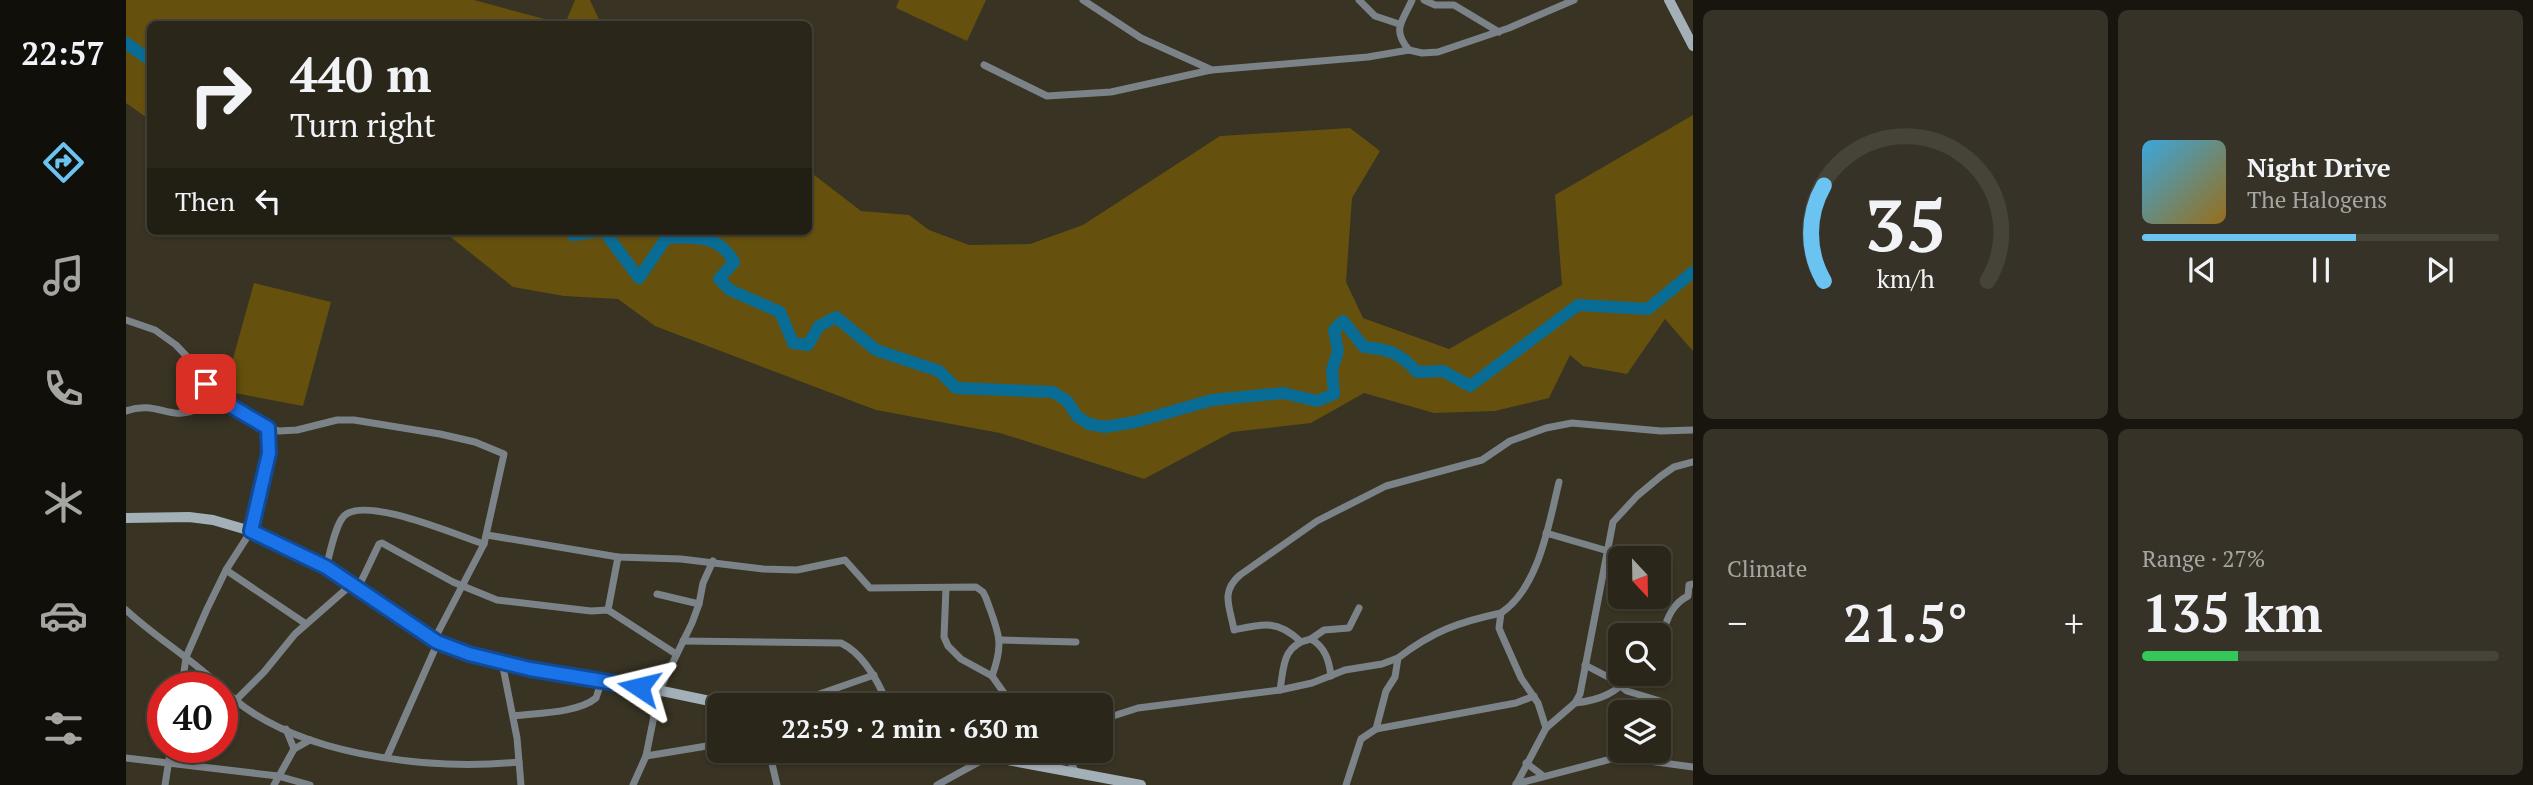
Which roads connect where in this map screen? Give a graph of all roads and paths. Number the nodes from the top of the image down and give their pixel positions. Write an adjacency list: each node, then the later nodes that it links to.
1 (1083, 0): 12 (street)
2 (1359, 0): 7 (street)
3 (1412, 0): 7 (street)
4 (1424, 0): 8 (street)
5 (1574, 0): 8 (street)
6 (1669, 0): 9 (street)
7 (1399, 24): 10 (street)
8 (1499, 32): 10 (street)
9 (1693, 46)
10 (1409, 50): 12 (street)
11 (984, 65): 12 (street)
12 (1212, 70)
13 (126, 320): 14 (street)
14 (214, 396): 15 (street); 16 (street)
15 (126, 411)
16 (268, 428): 21 (street); 23 (street)
17 (1693, 430): 46 (street)
18 (1693, 462): 24 (street)
19 (1559, 482): 22 (street)
20 (126, 518): 21 (street)
21 (251, 531): 28 (street); 29 (street)
22 (1546, 533): 25 (street); 39 (street)
23 (485, 539): 26 (street); 28 (street); 32 (street)
24 (1608, 546)
25 (1608, 551): 52 (street)
26 (618, 557): 27 (street); 38 (street)
27 (713, 561): 33 (street); 35 (street)
28 (326, 567): 31 (street)
29 (226, 570): 41 (street); 49 (street)
30 (1693, 584): 40 (street)
31 (355, 586): 32 (street); 41 (street); 44 (street)
32 (463, 587): 38 (street); 44 (street)
33 (946, 588): 43 (street); 56 (street)
34 (657, 594): 35 (street)
35 (699, 604): 45 (street)
36 (1359, 608): 42 (street)
37 (126, 610): 49 (street)
38 (608, 610): 48 (street)
39 (1502, 613): 50 (street); 66 (street)
40 (1666, 623)
41 (306, 624): 67 (street)
42 (1311, 639): 46 (street); 57 (street)
43 (1001, 640): 47 (street); 56 (street)
44 (436, 641): 51 (street); 81 (street)
45 (683, 641): 48 (street); 55 (street)
46 (1300, 641): 61 (street)
47 (1076, 642)
48 (676, 654): 62 (street)
49 (186, 657): 53 (street); 54 (street)
50 (1398, 658): 57 (street); 76 (street)
51 (502, 662): 59 (street); 72 (street)
52 (1585, 665): 58 (street); 71 (street)
53 (184, 672)
54 (203, 672)
55 (874, 675): 63 (street); 64 (street)
56 (992, 676): 65 (street)
57 (1331, 676): 61 (street)
58 (1608, 677)
59 (602, 680): 62 (street); 72 (street)
60 (1621, 687): 68 (street); 71 (street)
61 (1280, 690): 73 (street)
62 (659, 691): 69 (street); 80 (street)
63 (822, 693)
64 (882, 693)
65 (1004, 693)
66 (1534, 696): 74 (street); 76 (street)
67 (238, 698)
68 (1656, 700)
69 (707, 701)
70 (238, 702): 75 (street)
71 (1574, 703): 74 (street)
72 (514, 716): 83 (street)
73 (1113, 716)
74 (1546, 728): 88 (street)
75 (286, 729): 77 (street); 79 (street)
76 (1376, 729): 103 (street)
77 (310, 740): 79 (street); 81 (street)
78 (707, 746): 80 (street)
79 (293, 749): 93 (street)
80 (646, 756): 100 (street)
81 (387, 757): 83 (street)
82 (126, 758): 89 (street)
83 (519, 762): 99 (street)
84 (773, 763): 94 (street)
85 (978, 763): 101 (street)
86 (1024, 763): 91 (street)
87 (1072, 763): 91 (street)
88 (1525, 763): 92 (street); 95 (street)
89 (168, 764): 93 (street); 96 (street)
90 (1693, 766): 92 (street)
91 (1076, 772): 102 (street)
92 (1542, 775): 95 (street)
93 (278, 776): 97 (street); 98 (street)
94 (779, 784)
95 (1516, 784)
96 (165, 785)
97 (274, 785)
98 (310, 785)
99 (522, 785)
100 (633, 785)
101 (937, 785)
102 (1141, 785)
103 (1346, 785)

